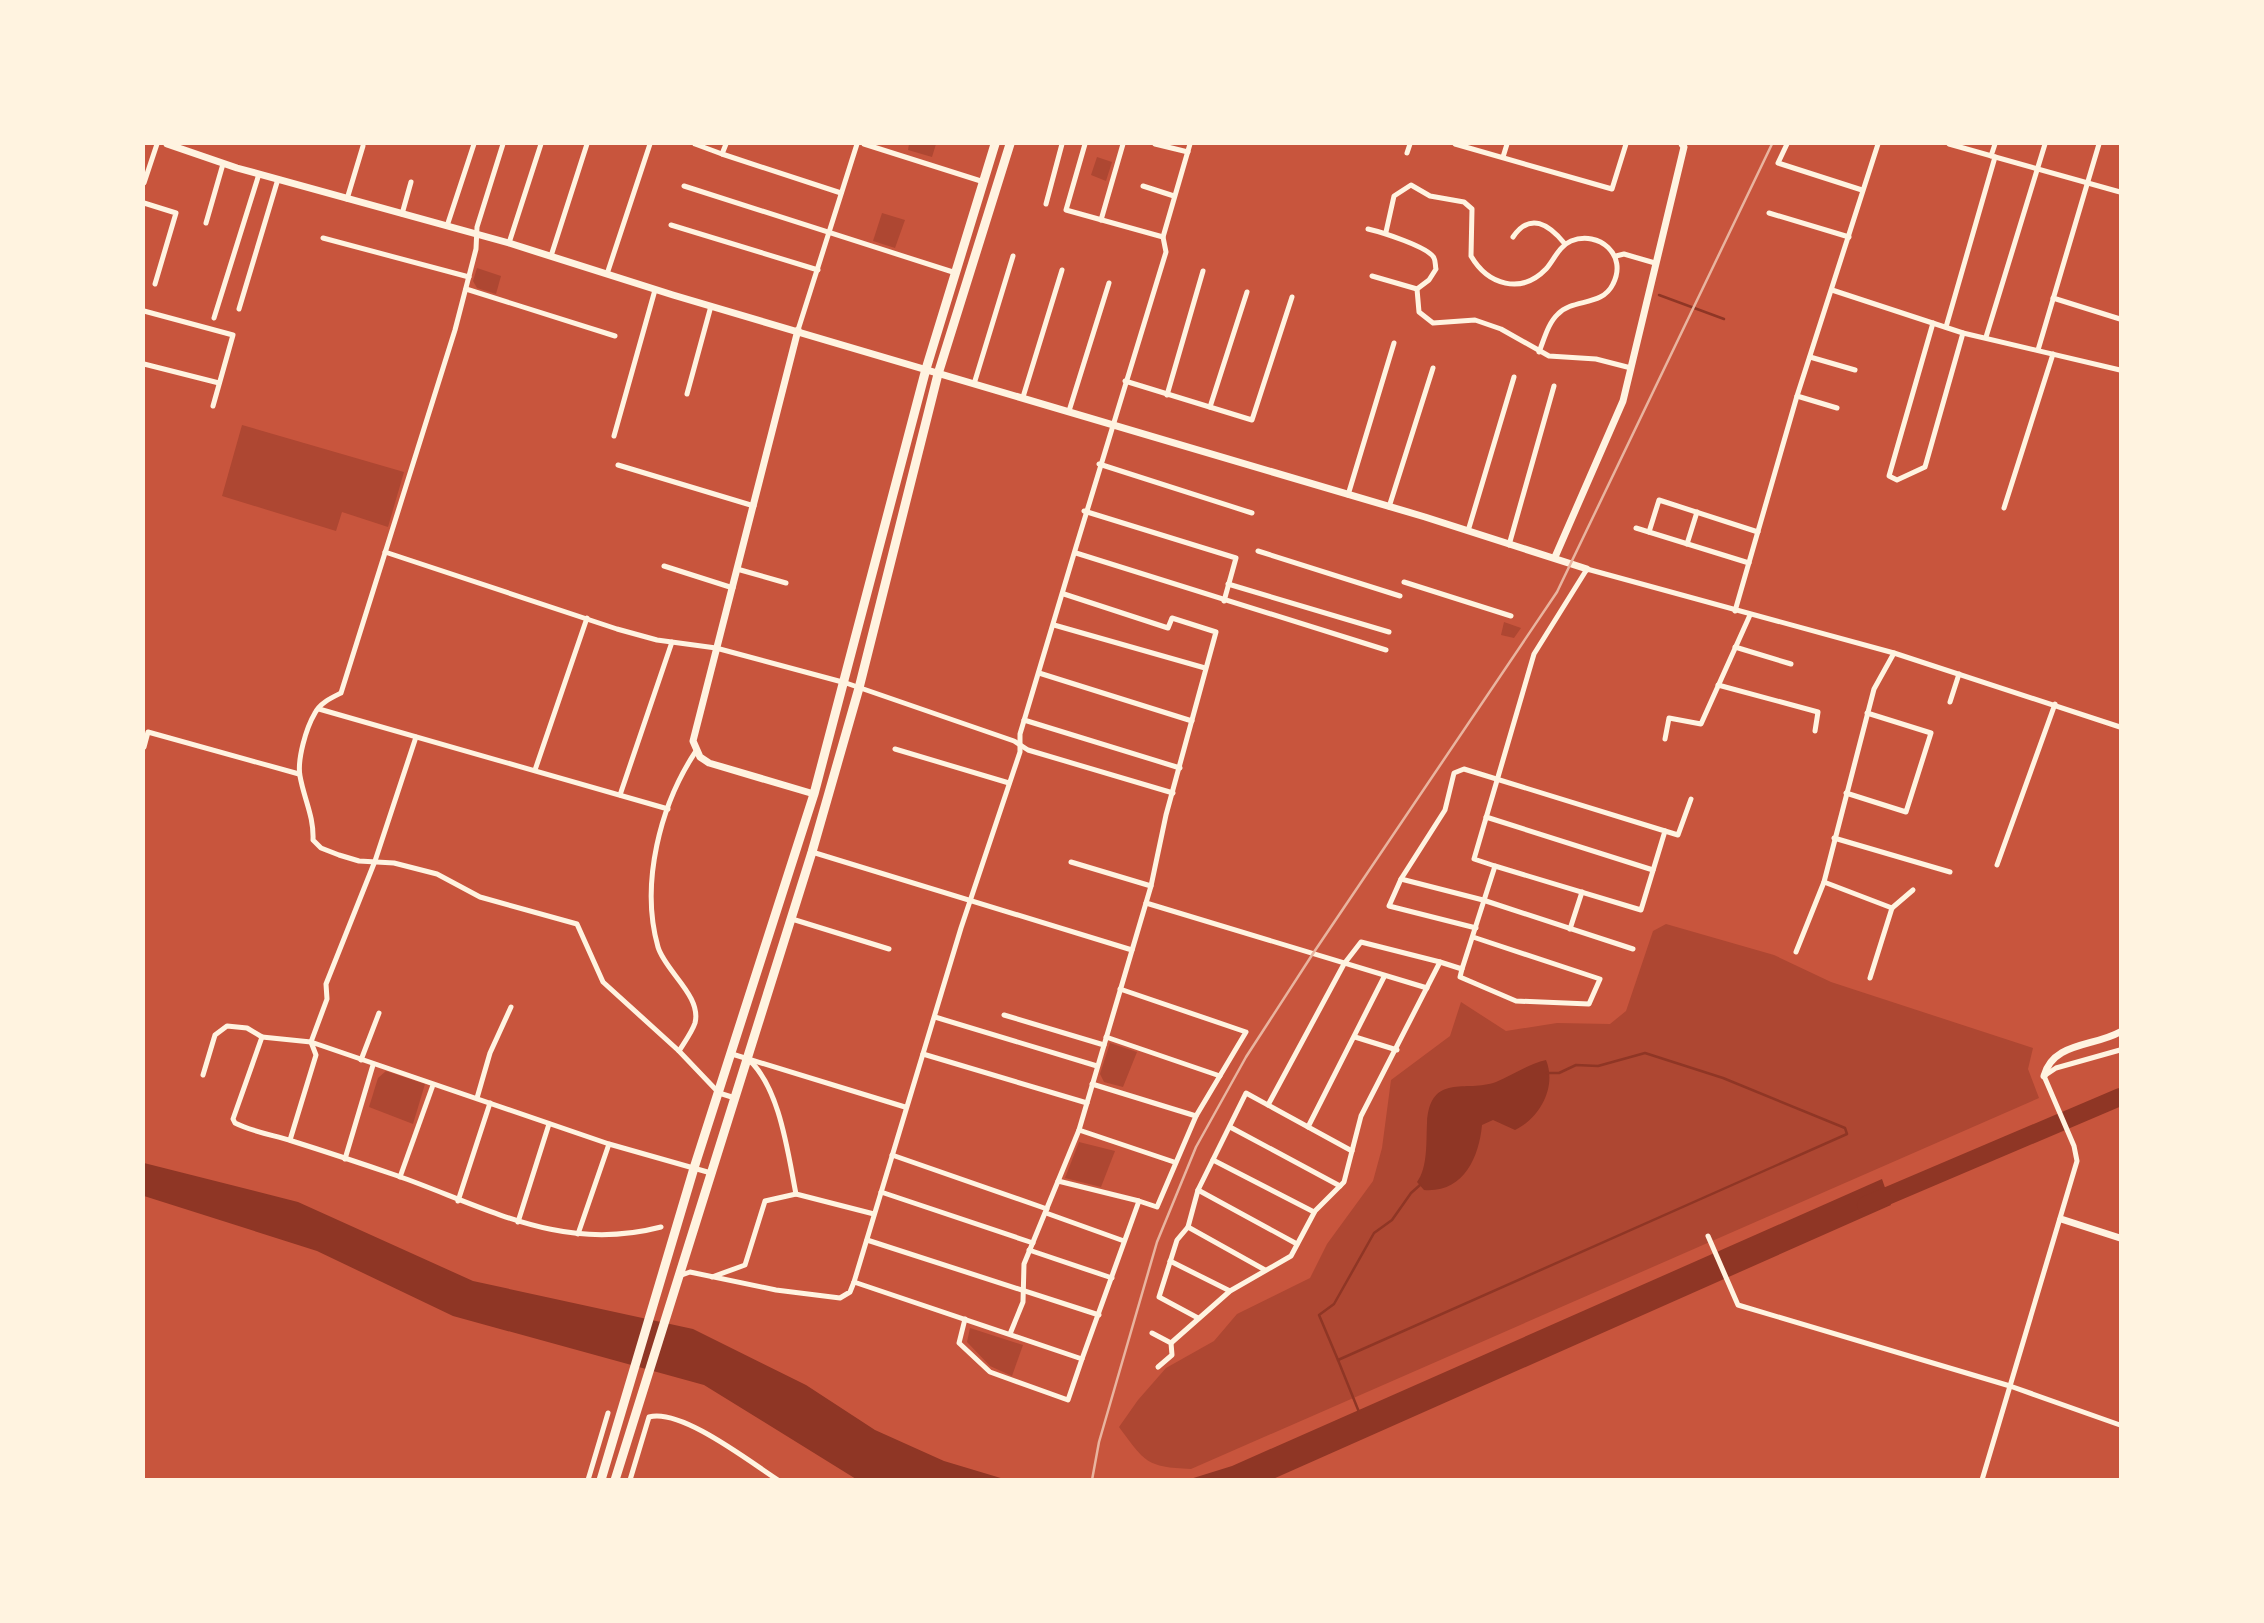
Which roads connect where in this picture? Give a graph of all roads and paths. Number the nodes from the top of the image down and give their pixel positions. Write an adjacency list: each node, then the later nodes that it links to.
1 (157, 144): 41 (street)
2 (167, 144): 36 (street)
3 (474, 144): 58 (street)
4 (503, 144): 62 (street)
5 (541, 144): 67 (street)
6 (587, 144): 69 (street)
7 (650, 144): 76 (street)
8 (695, 144): 33 (street)
9 (726, 144): 33 (street)
10 (857, 144): 48 (street)
11 (864, 144): 42 (street)
12 (995, 144): 42 (main road)
13 (1010, 144): 111 (main road)
14 (1062, 144): 52 (street)
15 (1085, 144): 55 (street)
16 (1123, 144): 55 (street)
17 (1155, 144): 31 (street)
18 (1190, 144): 31 (street)
19 (1410, 144): 32 (street)
20 (1455, 144): 34 (street)
21 (1507, 144): 34 (street)
22 (1626, 144): 34 (street)
23 (1787, 144): 46 (street)
24 (1878, 144): 46 (street)
25 (1949, 144): 35 (street)
26 (1995, 144): 35 (street)
27 (2045, 144): 37 (street)
28 (2099, 144): 43 (street)
29 (1684, 145): 72 (street)
30 (363, 146): 50 (street)
31 (1188, 152): 49 (street)
32 (1407, 153)
33 (722, 154): 48 (street)
34 (1503, 157)
35 (1993, 157): 37 (street); 95 (street)
36 (223, 164): 38 (street); 56 (street)
37 (2038, 168): 43 (street); 99 (street)
38 (259, 174): 39 (street); 92 (street)
39 (278, 179): 50 (street); 90 (street)
40 (411, 182): 54 (street)
41 (144, 183)
42 (984, 183): 77 (main road)
43 (2088, 183): 47 (street); 88 (street)
44 (684, 186): 61 (street)
45 (1143, 186): 49 (street)
46 (1862, 190): 65 (street)
47 (2120, 192)
48 (841, 193): 61 (street)
49 (1174, 195): 63 (street)
50 (347, 199): 54 (street)
51 (144, 203): 81 (street)
52 (1046, 204)
53 (1769, 213): 65 (street)
54 (402, 215): 58 (street)
55 (1101, 220): 63 (street)
56 (206, 223)
57 (671, 225): 73 (street)
58 (447, 226): 62 (street)
59 (1368, 229): 60 (street)
60 (1386, 232): 68 (street); 84 (street)
61 (831, 233): 73 (street); 77 (street)
62 (478, 235): 67 (street); 79 (street)
63 (1163, 237): 113 (street)
64 (1513, 237): 68 (street)
65 (1849, 237): 85 (street)
66 (323, 238): 79 (street)
67 (509, 243): 69 (street)
68 (1565, 244): 71 (street)
69 (551, 256): 76 (street)
70 (1013, 256): 115 (street)
71 (1616, 256): 72 (street); 102 (street)
72 (1655, 263): 107 (street)
73 (818, 270): 96 (street)
74 (1062, 270): 120 (street)
75 (1203, 271): 118 (street)
76 (607, 274): 83 (street)
77 (956, 274): 108 (main road)
78 (1372, 276): 84 (street)
79 (470, 277): 82 (street)
80 (1109, 283): 124 (street)
81 (155, 284)
82 (466, 289): 98 (street); 143 (street)
83 (655, 289): 89 (street); 126 (street)
84 (1417, 289): 102 (street)
85 (1832, 290): 94 (street); 104 (street)
86 (1247, 292): 122 (street)
87 (1292, 297): 122 (street)
88 (2053, 298): 93 (street); 101 (street)
89 (711, 306): 96 (street); 117 (street)
90 (239, 309)
91 (144, 311): 114 (street)
92 (215, 318)
93 (2120, 319)
94 (1933, 323): 95 (street); 97 (street)
95 (1946, 327): 97 (street)
96 (798, 330): 108 (street); 130 (street)
97 (1963, 333): 99 (street)
98 (615, 336)
99 (1986, 337): 101 (street)
100 (1394, 344): 129 (street)
101 (2038, 350): 103 (street)
102 (1539, 352): 107 (street)
103 (2053, 354): 110 (street); 132 (street)
104 (1810, 357): 109 (street); 119 (street)
105 (144, 364): 114 (street)
106 (1433, 368): 131 (street)
107 (1631, 368): 145 (street)
108 (926, 369): 111 (street); 172 (main road)
109 (1856, 370)
110 (2120, 370)
111 (938, 374): 115 (street); 174 (main road)
112 (1514, 377): 137 (street)
113 (1125, 381): 118 (street); 125 (street)
114 (219, 383): 121 (street)
115 (974, 384): 120 (street)
116 (1554, 386): 141 (street)
117 (687, 394)
118 (1167, 395): 122 (street)
119 (1797, 396): 123 (street); 139 (street)
120 (1023, 397): 124 (street)
121 (213, 406)
122 (1210, 407)
123 (1837, 408)
124 (1069, 411): 125 (street)
125 (1111, 423): 127 (street); 129 (street)
126 (614, 436)
127 (1099, 464): 133 (street); 135 (street)
128 (618, 466): 130 (street)
129 (1348, 495): 131 (street)
130 (754, 506): 148 (street)
131 (1389, 507): 137 (street)
132 (2004, 509)
133 (1084, 511): 144 (street); 152 (street)
134 (1697, 512): 138 (street); 139 (street); 140 (street)
135 (1252, 513)
136 (1636, 528): 138 (street)
137 (1468, 531): 141 (street)
138 (1649, 532): 140 (street)
139 (1758, 532): 146 (street)
140 (1687, 544): 146 (street)
141 (1509, 545): 145 (street)
142 (1258, 551): 155 (street)
143 (385, 552): 160 (street); 177 (street)
144 (1076, 553): 154 (street); 156 (street)
145 (1555, 558): 149 (street)
146 (1749, 563): 157 (street)
147 (664, 566): 153 (street)
148 (737, 569): 151 (street); 153 (street)
149 (1587, 569): 157 (street); 192 (street)
150 (1404, 582): 159 (street)
151 (786, 583)
152 (1228, 584): 156 (street); 162 (street)
153 (733, 588): 165 (street)
154 (1064, 594): 161 (street); 169 (street)
155 (1400, 596)
156 (1224, 601): 166 (street)
157 (1735, 611): 158 (street)
158 (1750, 615): 164 (street); 167 (street)
159 (1511, 616)
160 (587, 618): 163 (street); 190 (street)
161 (1054, 625): 169 (street); 170 (street)
162 (1389, 632)
163 (672, 642): 165 (street); 197 (street)
164 (1735, 647): 168 (street); 173 (street)
165 (716, 648): 172 (street); 188 (street)
166 (1386, 650)
167 (1894, 653): 171 (street); 178 (street)
168 (1791, 664)
169 (1205, 668): 180 (street)
170 (1039, 673): 179 (street); 180 (street)
171 (1959, 674): 175 (street); 176 (street)
172 (846, 683): 174 (street); 196 (main road)
173 (1718, 685): 182 (street); 184 (street)
174 (859, 688): 185 (street); 203 (main road)
175 (1950, 702)
176 (2055, 704): 181 (street); 206 (street)
177 (319, 709): 183 (street); 191 (street)
178 (1867, 713): 195 (street); 195 (street)
179 (1024, 720): 185 (street); 189 (street)
180 (1192, 721): 189 (street)
181 (2120, 727)
182 (1815, 731)
183 (416, 737): 190 (street); 204 (street)
184 (1665, 739)
185 (1020, 746): 193 (street); 194 (street)
186 (144, 747): 191 (street)
187 (895, 749): 193 (street)
188 (696, 751): 196 (street); 199 (street)
189 (1180, 768): 194 (street)
190 (535, 771): 197 (street)
191 (299, 774): 204 (street)
192 (1497, 780): 200 (street); 201 (street); 210 (street)
193 (1009, 783): 215 (street)
194 (1173, 793): 212 (street)
195 (1846, 793): 202 (street)
196 (814, 794): 247 (main road)
197 (620, 795): 199 (street)
198 (1691, 799): 201 (street)
199 (668, 809): 246 (street)
200 (1486, 817): 207 (street); 208 (street)
201 (1665, 831): 208 (street)
202 (1834, 838): 209 (street); 211 (street)
203 (812, 852): 215 (street); 219 (main road)
204 (375, 861): 242 (street); 246 (street)
205 (1071, 862): 212 (street)
206 (1997, 865)
207 (1495, 866): 214 (street); 216 (street)
208 (1653, 870): 214 (street)
209 (1950, 872)
210 (1401, 879): 216 (street); 220 (street)
211 (1824, 882): 218 (street); 226 (street)
212 (1152, 886): 217 (street)
213 (1913, 890): 218 (street)
214 (1582, 892): 221 (street)
215 (970, 900): 225 (street); 237 (street)
216 (1483, 900): 220 (street); 221 (street)
217 (1146, 903): 225 (street); 228 (street)
218 (1892, 908): 231 (street)
219 (792, 919): 223 (street); 249 (main road)
220 (1476, 928): 222 (street)
221 (1570, 929): 224 (street)
222 (1472, 937): 229 (street); 229 (street)
223 (889, 949)
224 (1633, 949)
225 (1132, 950): 233 (street)
226 (1796, 952)
227 (1440, 962): 228 (street); 229 (street); 232 (street)
228 (1343, 964): 230 (street); 263 (street)
229 (1462, 969)
230 (1384, 977): 232 (street); 241 (street)
231 (1870, 978)
232 (1427, 988): 244 (street)
233 (1120, 989): 240 (street); 254 (street)
234 (511, 1007): 259 (street)
235 (379, 1013): 250 (street)
236 (1003, 1015): 243 (street)
237 (935, 1017): 248 (street); 252 (street)
238 (2120, 1032): 255 (street)
239 (262, 1037): 242 (street); 253 (street); 270 (street)
240 (1106, 1037): 243 (street); 254 (street)
241 (1355, 1037): 244 (street); 268 (street)
242 (310, 1042): 250 (street); 270 (street)
243 (1104, 1045): 252 (street)
244 (1397, 1050): 272 (street)
245 (2120, 1050): 255 (street)
246 (680, 1051): 258 (street)
247 (732, 1054): 249 (street); 258 (main road)
248 (923, 1054): 261 (street); 264 (street)
249 (748, 1059): 260 (main road); 264 (street); 284 (street)
250 (361, 1060): 251 (street)
251 (373, 1065): 257 (street); 274 (street)
252 (1097, 1066): 256 (street)
253 (203, 1075)
254 (1220, 1076): 265 (street)
255 (2045, 1080): 290 (street)
256 (1093, 1084): 261 (street); 265 (street)
257 (433, 1085): 259 (street); 279 (street)
258 (719, 1093): 260 (street); 277 (main road)
259 (477, 1098): 262 (street)
260 (735, 1098): 278 (main road)
261 (1087, 1102): 269 (street)
262 (491, 1103): 266 (street); 285 (street)
263 (1268, 1105): 267 (street); 268 (street)
264 (905, 1107): 273 (street)
265 (1196, 1116): 276 (street)
266 (549, 1124): 271 (street); 291 (street)
267 (1230, 1127): 275 (street); 281 (street)
268 (1308, 1127): 272 (street)
269 (1079, 1130): 276 (street); 280 (street)
270 (290, 1140): 274 (street)
271 (609, 1144): 277 (street); 294 (street)
272 (1352, 1151): 281 (street)
273 (892, 1155): 283 (street); 287 (street)
274 (345, 1159): 279 (street)
275 (1213, 1160): 282 (street); 288 (street)
276 (1174, 1162): 286 (street)
277 (694, 1168): 278 (street); 322 (main road)
278 (711, 1173): 306 (main road)
279 (400, 1177): 285 (street)
280 (1059, 1181): 286 (street); 287 (street)
281 (1340, 1186): 288 (street)
282 (1198, 1190): 293 (street); 300 (street)
283 (881, 1192): 289 (street); 299 (street)
284 (796, 1194): 289 (street); 304 (street)
285 (458, 1201): 291 (street)
286 (1139, 1201): 298 (street)
287 (1046, 1211): 298 (street); 299 (street)
288 (1314, 1212): 300 (street)
289 (874, 1214): 297 (street)
290 (2061, 1219): 296 (street); 318 (street)
291 (518, 1222): 294 (street)
292 (661, 1227): 294 (street)
293 (1188, 1227): 302 (street); 303 (street)
294 (578, 1234)
295 (1707, 1236): 318 (street)
296 (2120, 1238)
297 (867, 1240): 307 (street); 308 (street)
298 (1124, 1241): 305 (street)
299 (1032, 1242): 301 (street)
300 (1297, 1244): 303 (street)
301 (1029, 1250): 305 (street); 308 (street)
302 (1170, 1261): 309 (street); 311 (street)
303 (1265, 1270): 309 (street)
304 (712, 1277): 306 (street); 307 (street)
305 (1112, 1278): 310 (street)
306 (677, 1279): 323 (main road)
307 (854, 1282): 312 (street)
308 (1023, 1290): 310 (street); 314 (street)
309 (1230, 1291): 311 (street)
310 (1099, 1315): 316 (street)
311 (1198, 1318): 315 (street)
312 (965, 1319): 314 (street); 316 (street)
313 (1152, 1333): 315 (street)
314 (1010, 1334): 316 (street)
315 (1171, 1343): 317 (street)
316 (1082, 1359)
317 (1158, 1367)
318 (2010, 1385): 320 (street); 326 (street)
319 (608, 1413): 321 (street)
320 (2120, 1424)
321 (588, 1479)
322 (601, 1479)
323 (615, 1479)
324 (630, 1479): 325 (street)
325 (778, 1479)
326 (1982, 1479)

